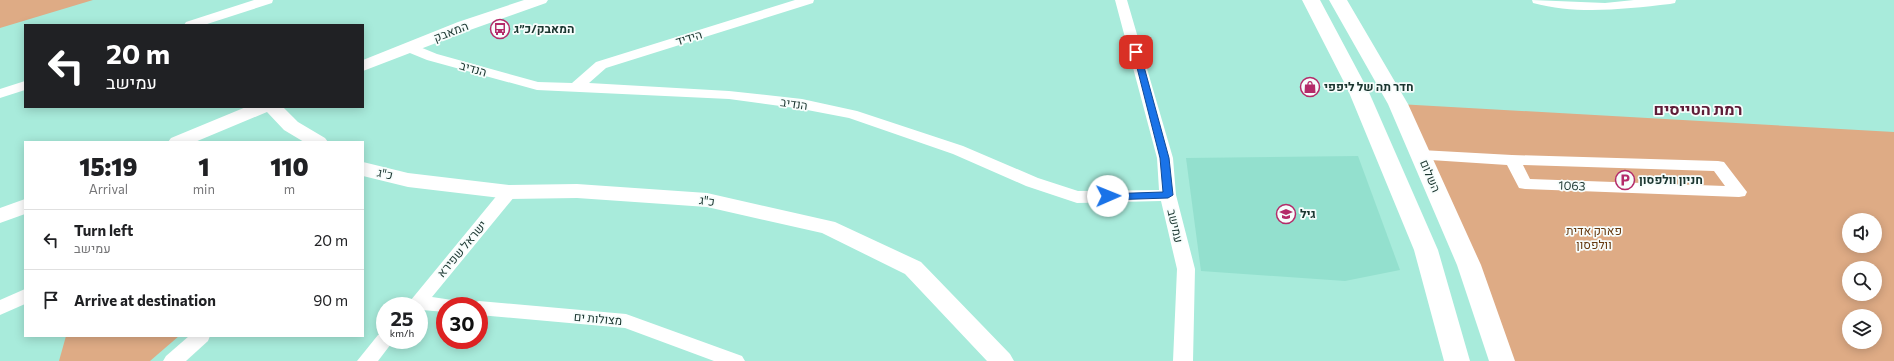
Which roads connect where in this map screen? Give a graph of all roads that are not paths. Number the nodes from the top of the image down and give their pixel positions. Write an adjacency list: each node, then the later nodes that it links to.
1 (267, 0): 9 (street)
2 (540, 0): 10 (street, המאבק)
3 (808, 0): 13 (street, הידיד)
4 (1121, 0): 23 (street, עמישב)
5 (1311, 0): 37 (main road)
6 (1338, 0): 19 (main road, השלום)
7 (1538, 0): 8 (street)
8 (1670, 0)
9 (195, 24)
10 (410, 48): 11 (street, המאבק); 13 (street, הנדיב)
11 (364, 66)
12 (24, 85): 14 (street)
13 (576, 87): 23 (street, הנדיב)
14 (0, 94)
15 (260, 108): 17 (street)
16 (274, 108): 18 (street)
17 (180, 141)
18 (316, 141)
19 (1421, 155): 20 (street); 38 (main road, השלום)
20 (1512, 160): 20 (street, 1063)
21 (364, 169): 22 (street, כ"ג)
22 (509, 192): 27 (street, ישראל שפירא); 35 (street, כ"ג)
23 (1168, 195): 36 (street, עמישב)
24 (24, 206): 25 (street)
25 (0, 216)
26 (24, 296): 28 (street)
27 (423, 297)
28 (0, 308)
29 (488, 309): 34 (street, מצולות ים)
30 (200, 337): 32 (street)
31 (378, 349): 33 (street)
32 (173, 361)
33 (367, 361)
34 (735, 361)
35 (1002, 361)
36 (1183, 361)
37 (1457, 361)
38 (1502, 361)

